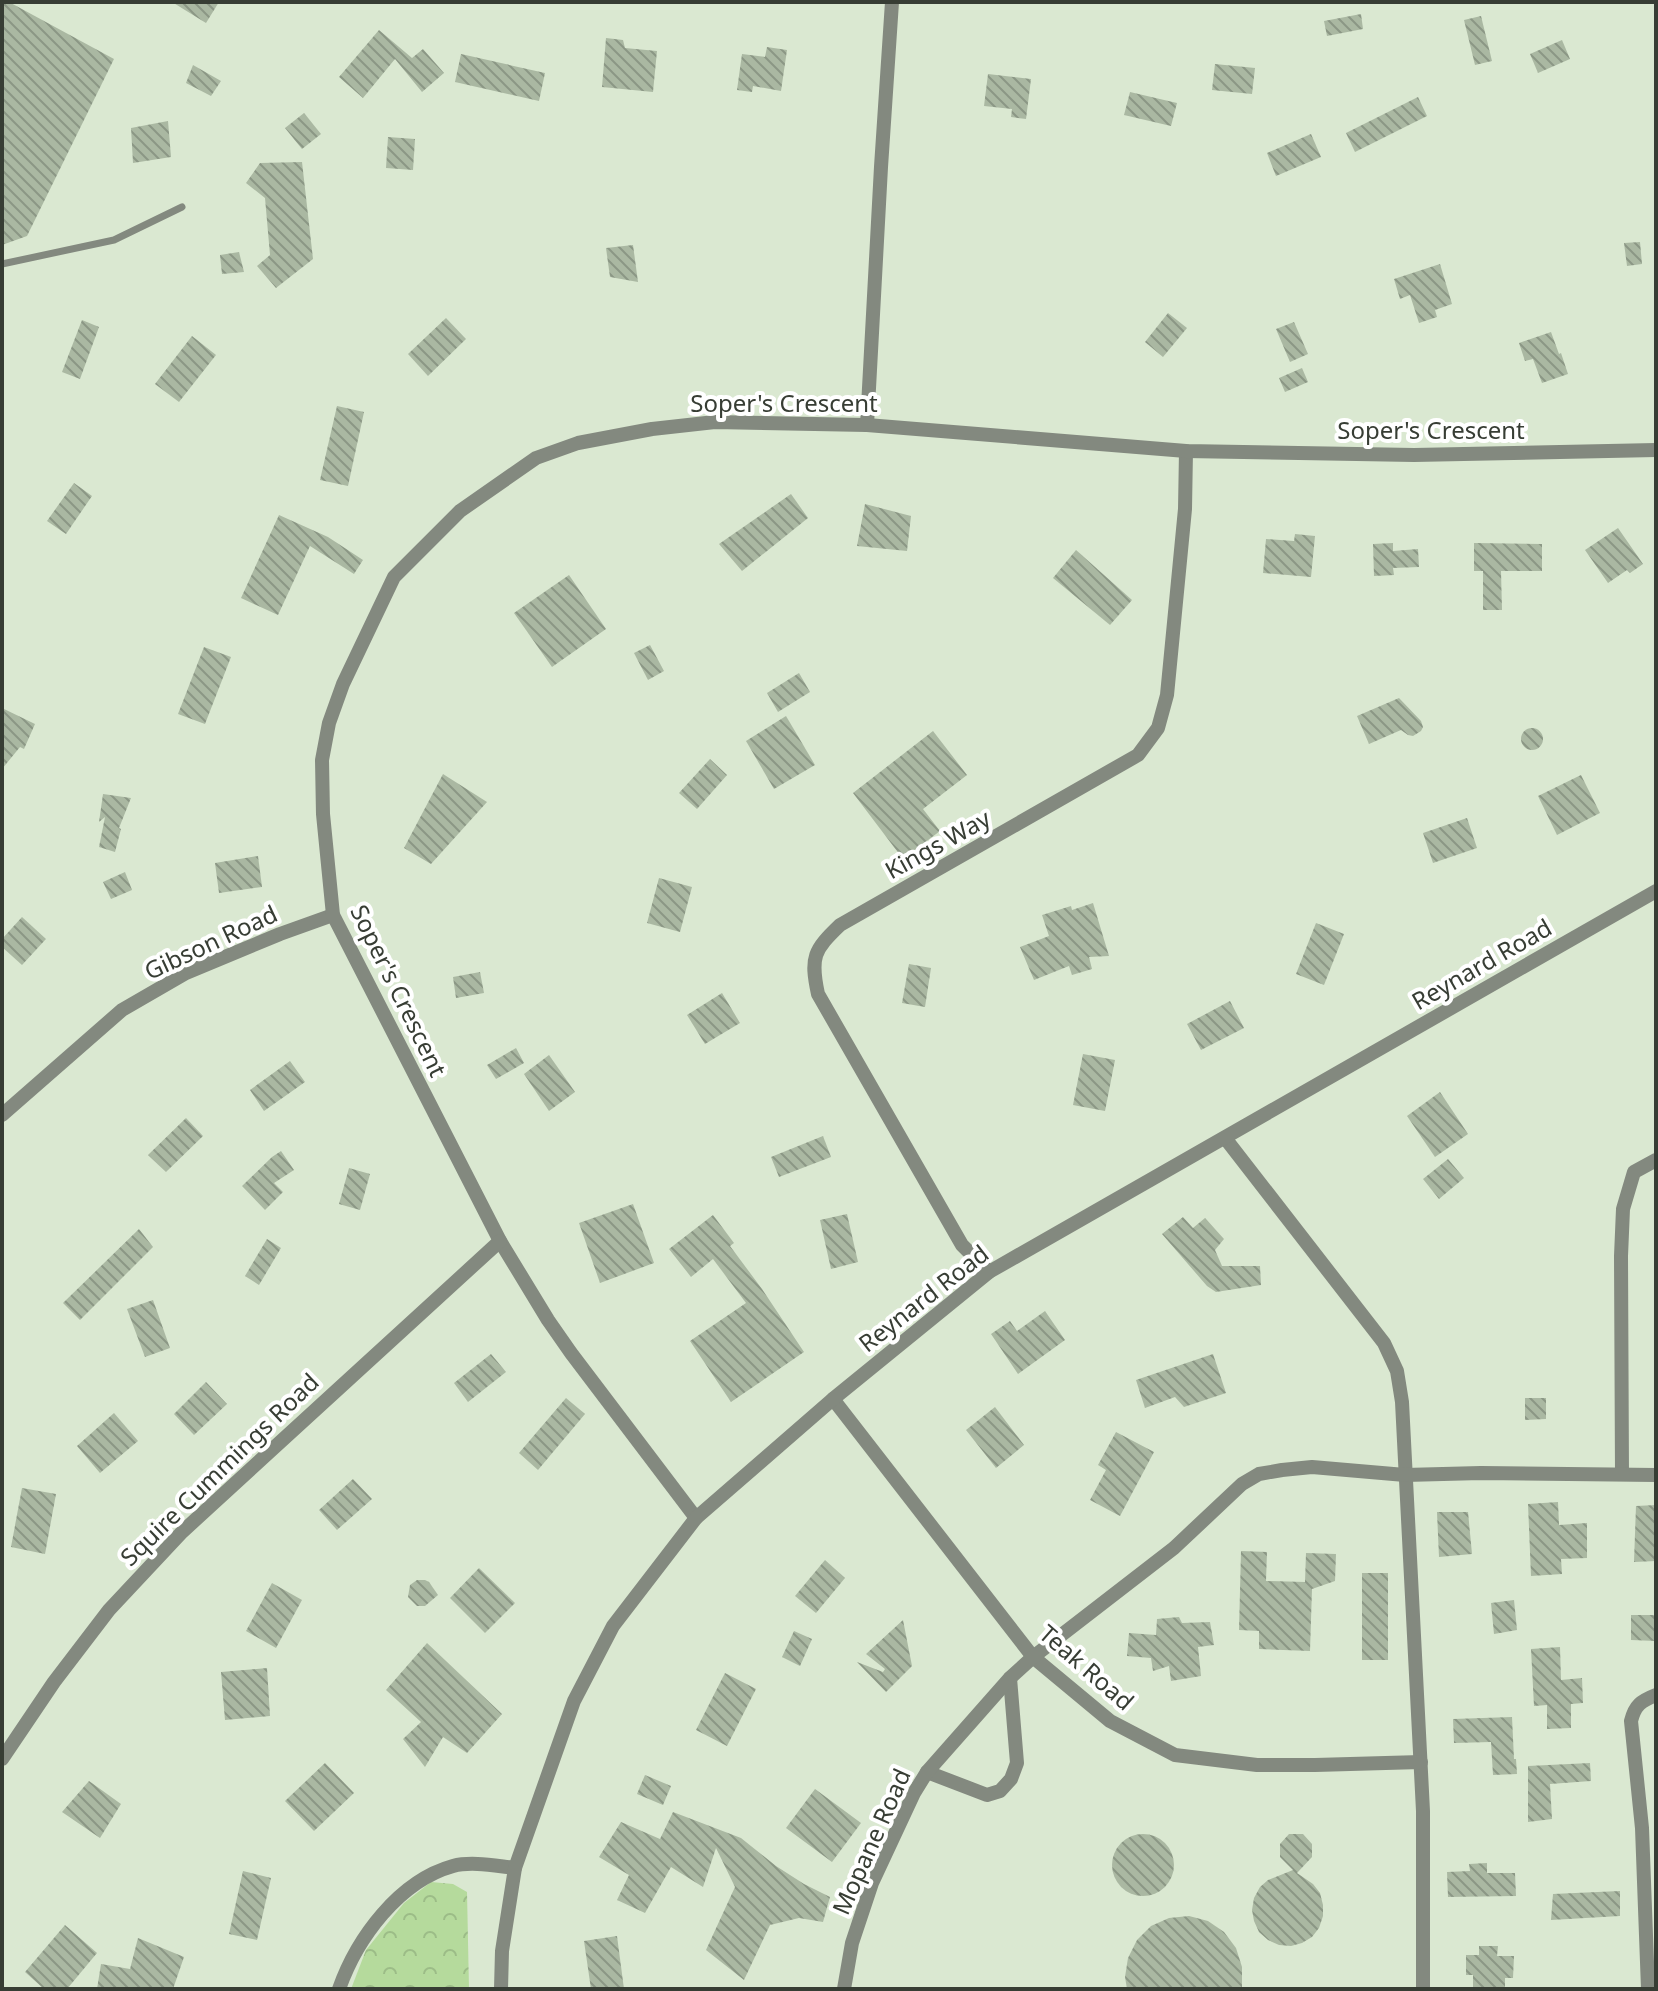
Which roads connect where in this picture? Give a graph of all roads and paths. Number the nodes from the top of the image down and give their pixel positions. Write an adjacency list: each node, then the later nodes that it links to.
1 (892, 2): 4 (street)
2 (182, 207): 3 (lane)
3 (2, 264)
4 (867, 425): 6 (street, Soper's Crescent); 8 (street, Soper's Crescent)
5 (1656, 450): 6 (street, Soper's Crescent)
6 (1186, 451): 13 (street, Kings Way)
7 (1656, 891): 10 (street, Reynard Road)
8 (333, 915): 9 (street, Gibson Road); 12 (street, Soper's Crescent)
9 (2, 1115)
10 (1225, 1138): 13 (street, Reynard Road); 16 (street)
11 (1656, 1160): 15 (street)
12 (500, 1241): 18 (street, Soper's Crescent); 22 (street, Squire Cummings Road)
13 (989, 1272): 14 (street, Reynard Road)
14 (833, 1399): 18 (street, Reynard Road); 19 (street, Teak Road)
15 (1622, 1474): 16 (street, Mopane Road); 17 (street, Mopane Road)
16 (1405, 1475): 19 (street, Mopane Road); 23 (street)
17 (1656, 1475)
18 (696, 1518): 25 (street, Reynard Road)
19 (1033, 1657): 20 (street, Mopane Road); 23 (street, Teak Road)
20 (1010, 1678): 24 (street, Mopane Road); 24 (street)
21 (1656, 1695): 30 (street)
22 (2, 1759)
23 (1421, 1762): 29 (street)
24 (927, 1772): 28 (street, Mopane Road)
25 (515, 1868): 26 (street); 27 (street, Reynard Road)
26 (339, 1989)
27 (501, 1989)
28 (844, 1989)
29 (1423, 1989)
30 (1648, 1989)

